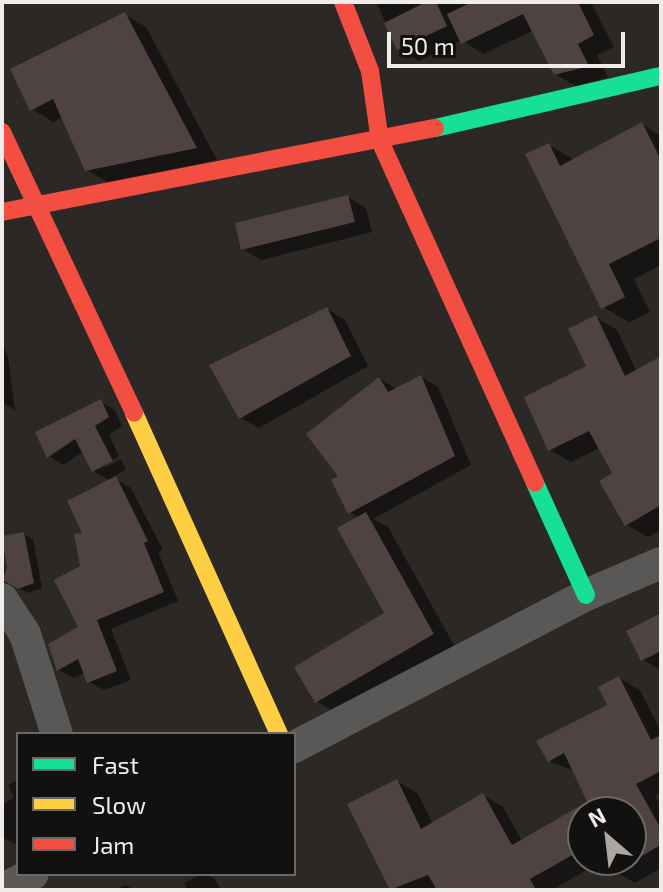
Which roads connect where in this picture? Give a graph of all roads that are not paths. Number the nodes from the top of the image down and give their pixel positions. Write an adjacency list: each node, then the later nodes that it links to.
1 (343, 2): 4 (street)
2 (661, 77): 4 (street)
3 (2, 132): 5 (street)
4 (380, 141): 5 (street); 8 (street)
5 (40, 204): 6 (street); 11 (street)
6 (2, 212)
7 (661, 563): 8 (street)
8 (586, 595): 12 (street)
9 (2, 599): 10 (street)
10 (56, 732)
11 (278, 732)
12 (296, 746)
13 (29, 876): 14 (street)
14 (2, 889)

